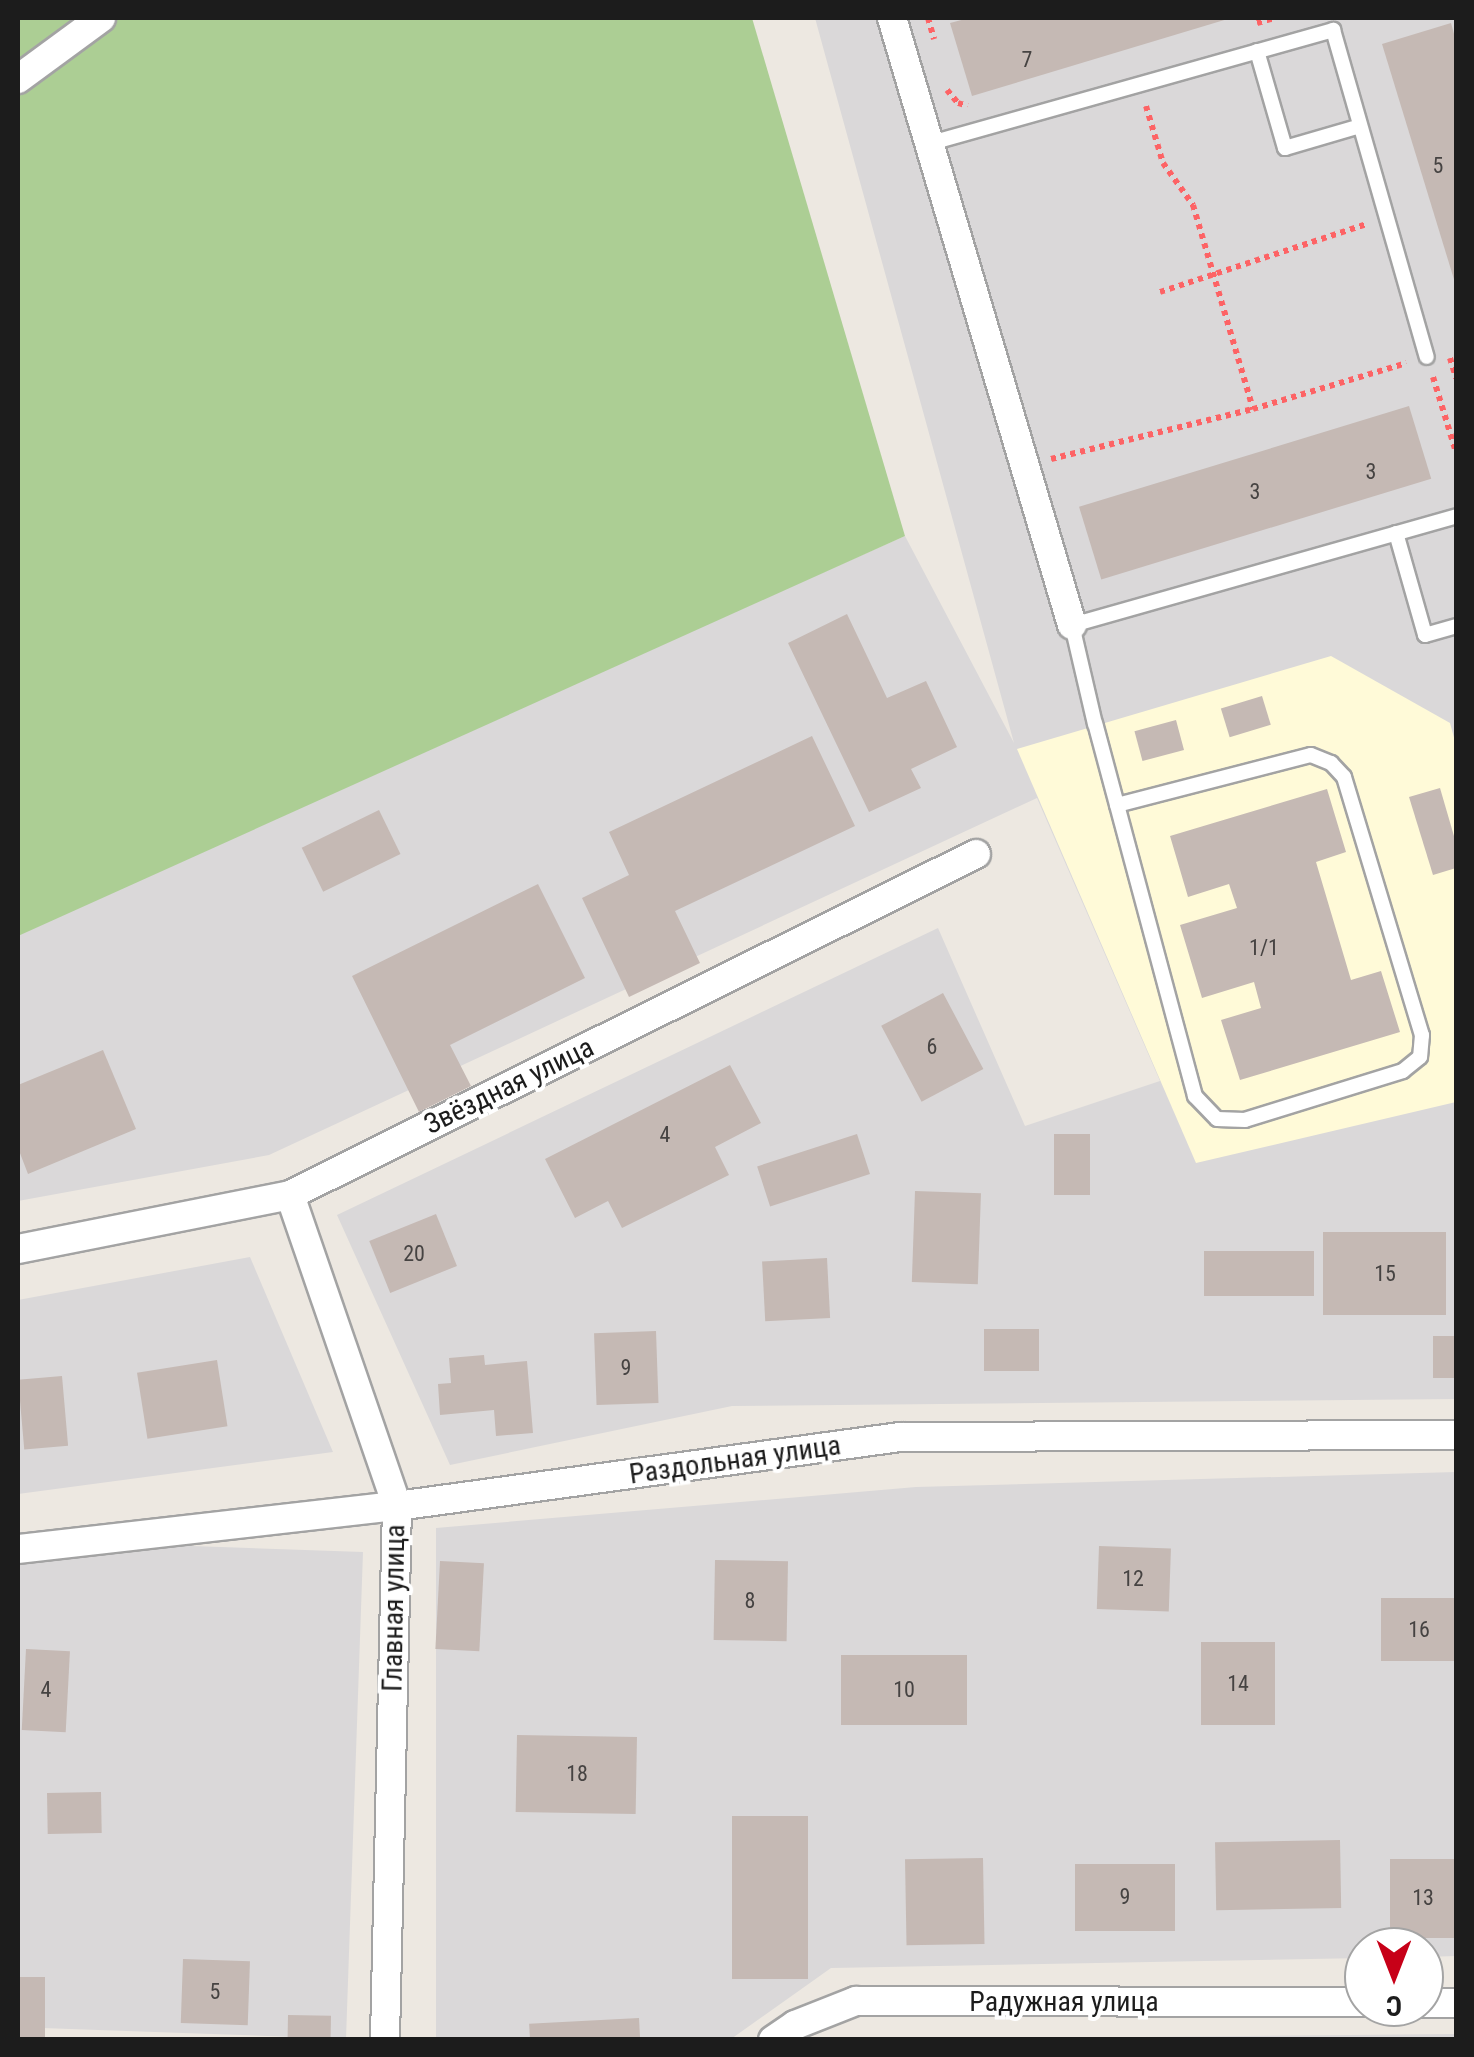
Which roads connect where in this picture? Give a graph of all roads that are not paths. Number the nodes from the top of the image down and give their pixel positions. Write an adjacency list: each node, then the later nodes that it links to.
1 (101, 18): 4 (street)
2 (892, 18): 6 (street)
3 (1257, 51): 5 (lane); 5 (lane); 6 (lane)
4 (18, 78)
5 (1360, 126): 7 (lane)
6 (931, 143): 10 (street)
7 (1427, 357)
8 (1456, 516): 9 (lane)
9 (1396, 534): 10 (lane); 11 (lane)
10 (1072, 626): 12 (lane)
11 (1456, 626)
12 (1117, 805): 12 (lane)
13 (976, 854): 14 (street, Звёздная улица)
14 (290, 1194): 15 (street, Звёздная улица); 17 (street, Главная улица)
15 (18, 1248)
16 (1456, 1435): 17 (street, Раздольная улица)
17 (397, 1506): 18 (street, Раздольная улица); 20 (street, Главная улица)
18 (18, 1549)
19 (1344, 2002): 21 (street, Радужная улица)
20 (385, 2040)
21 (773, 2040)

